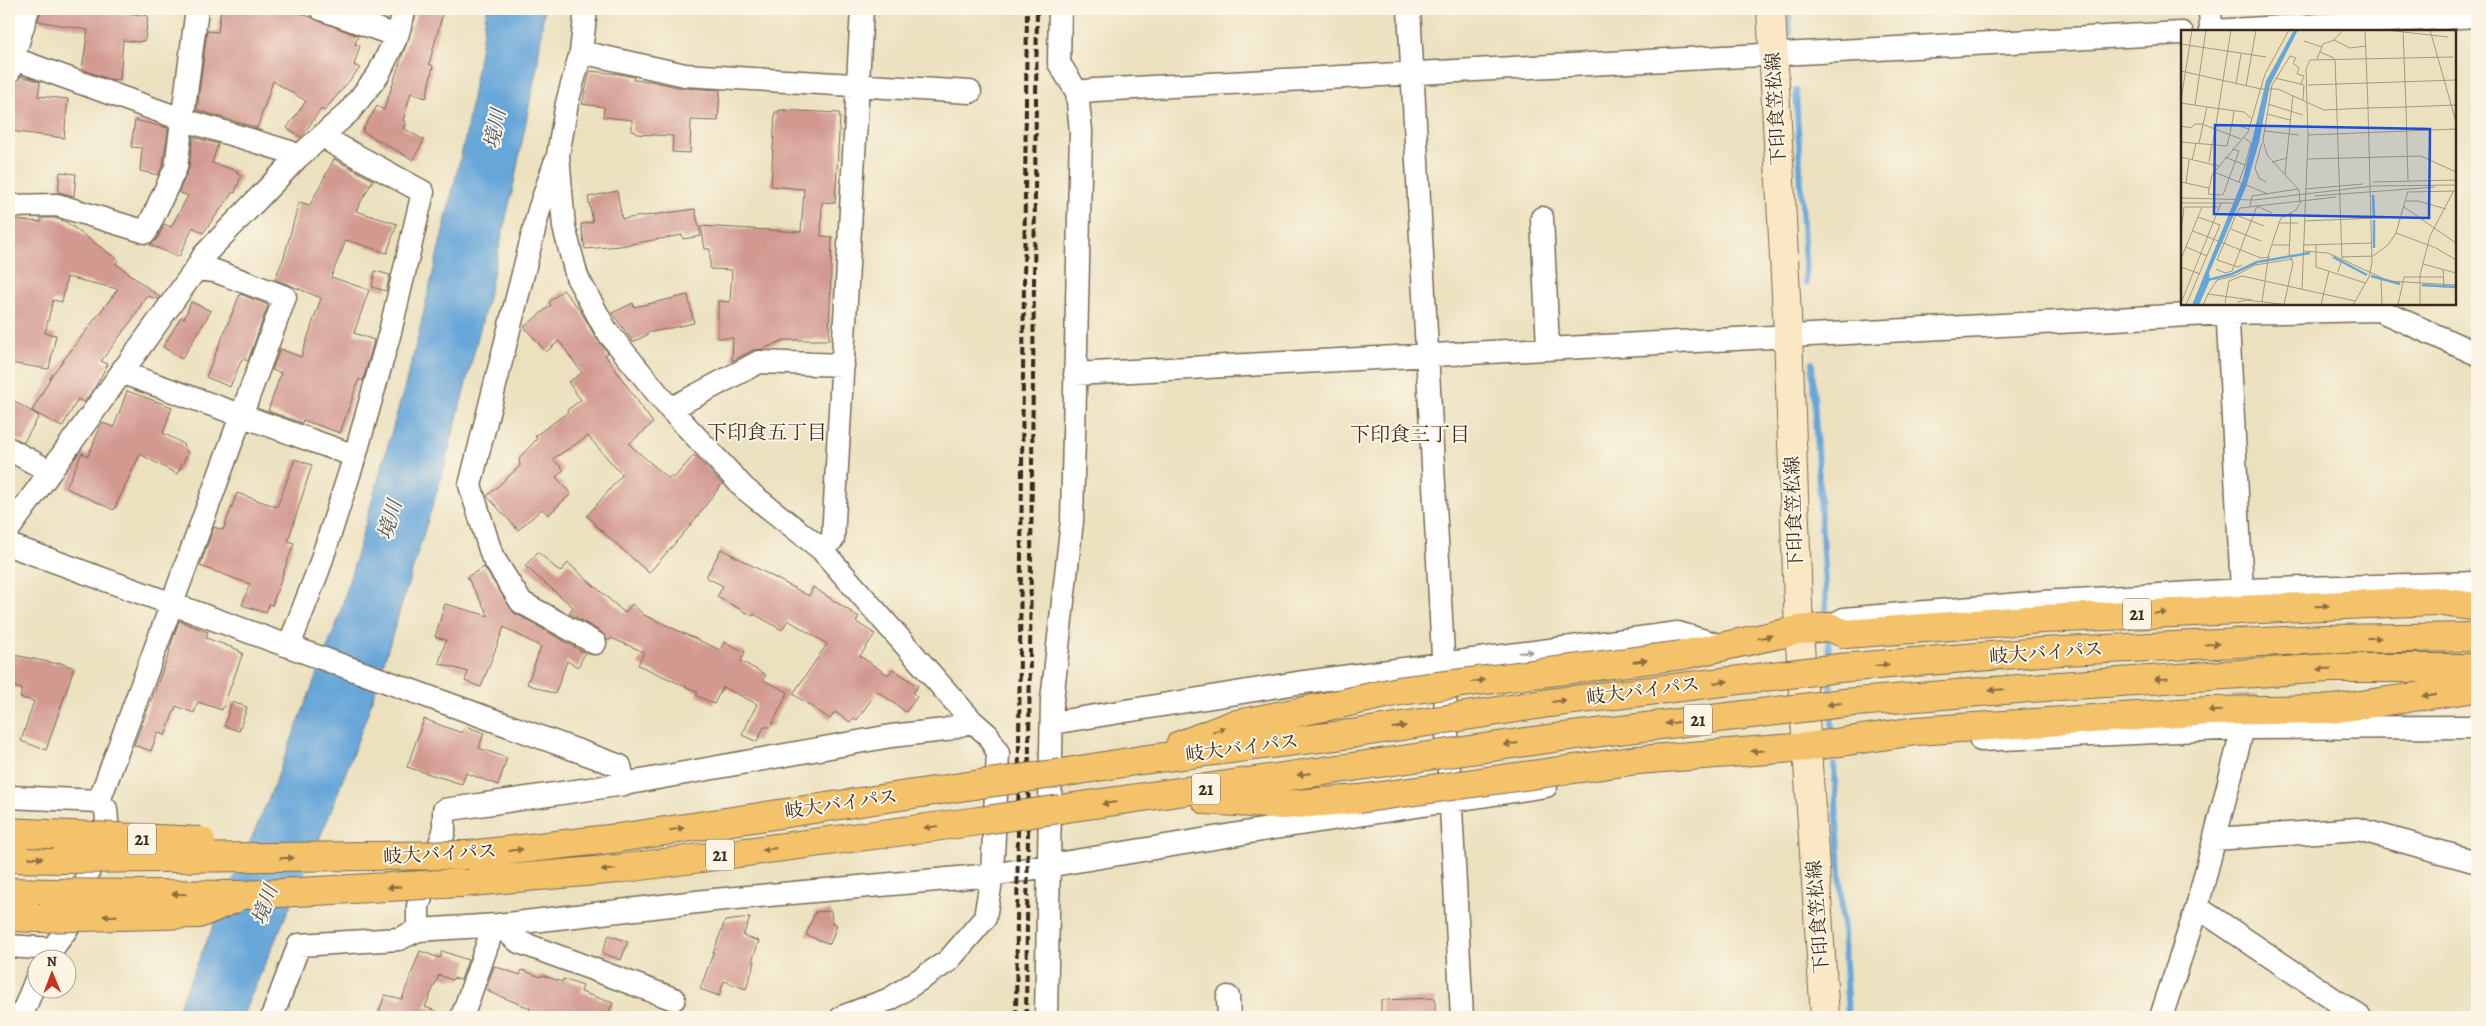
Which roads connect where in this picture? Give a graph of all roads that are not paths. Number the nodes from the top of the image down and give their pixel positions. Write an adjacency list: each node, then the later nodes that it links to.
1 (28, 9): 18 (street)
2 (197, 9): 23 (street)
3 (321, 9): 15 (street)
4 (405, 9): 15 (street)
5 (586, 9): 16 (street)
6 (862, 9): 20 (street)
7 (1060, 9): 22 (street)
8 (1409, 9): 19 (street)
9 (1770, 9): 17 (main road, 下印食笠松線)
10 (2210, 9): 12 (street)
11 (2477, 16): 13 (street)
12 (2211, 30)
13 (2229, 30)
14 (2181, 33): 17 (street)
15 (397, 36): 24 (street)
16 (581, 52): 20 (street); 25 (street)
17 (1773, 54): 19 (street); 31 (main road, 下印食笠松線)
18 (10, 64): 23 (street)
19 (1412, 74): 22 (street); 33 (street)
20 (857, 86): 21 (street); 35 (street)
21 (970, 92)
22 (1077, 92): 37 (street)
23 (184, 120): 26 (street); 27 (street)
24 (325, 133): 26 (street); 41 (street)
25 (558, 155): 38 (street); 53 (street)
26 (297, 158): 29 (street)
27 (9, 206)
28 (1542, 218): 32 (street)
29 (196, 270): 36 (street); 39 (street)
30 (2227, 308): 31 (street); 34 (street); 47 (street)
31 (1788, 334): 32 (street); 51 (main road, 下印食笠松線)
32 (1548, 347): 33 (street)
33 (1426, 354): 37 (street); 56 (street)
34 (2477, 354)
35 (842, 365): 38 (street); 45 (street)
36 (123, 369): 39 (street); 42 (street)
37 (1075, 374): 60 (street)
38 (670, 409): 45 (street)
39 (241, 416): 41 (street); 48 (street)
40 (9, 449): 42 (street)
41 (355, 456): 55 (street)
42 (49, 471): 43 (street)
43 (9, 529)
44 (9, 545): 48 (street)
45 (821, 549): 59 (street)
46 (2477, 583): 47 (street)
47 (2242, 590): 50 (street)
48 (172, 606): 55 (street); 70 (street)
49 (2477, 607): 50 (highway, 21, one-way to 49)
50 (1829, 627): 51 (highway, 21)
51 (1799, 630): 54 (highway, 21, one-way to 51); 64 (main road, 下印食笠松線)
52 (2477, 637): 66 (highway, 岐大バイパス / 21, one-way to 52, bridge)
53 (595, 643)
54 (1722, 646): 56 (street, one-way to 54); 66 (highway, 21, one-way to 54, bridge)
55 (296, 649): 67 (street)
56 (1443, 662): 60 (street); 71 (street)
57 (2477, 668): 69 (highway, 岐大バイパス / 21, one-way to 69, bridge)
58 (2477, 688): 63 (highway, 21, one-way to 63)
59 (972, 721): 67 (street); 78 (street)
60 (1052, 723): 77 (street)
61 (2244, 724): 62 (street); 63 (street); 73 (street)
62 (2477, 728)
63 (1916, 731): 64 (highway, 21)
64 (1807, 747): 65 (highway, 21, one-way to 65); 97 (main road, 下印食笠松線)
65 (1702, 755): 69 (highway, 21, bridge); 71 (street)
66 (1141, 760): 75 (highway, 岐大バイパス / 21, one-way to 66, bridge)
67 (624, 784): 84 (street)
68 (9, 797): 70 (street)
69 (1150, 797): 80 (highway, 岐大バイパス / 21, one-way to 80, bridge)
70 (99, 801): 86 (street)
71 (1451, 802): 77 (street); 96 (street)
72 (18, 832): 75 (highway, 21, bridge)
73 (2216, 839): 76 (street); 81 (street)
74 (9, 858): 75 (highway, 岐大バイパス / 21, one-way to 75, bridge)
75 (253, 859)
76 (2477, 862)
77 (1049, 866): 78 (street); 95 (street)
78 (992, 875): 83 (street); 90 (street)
79 (9, 892): 80 (highway, 岐大バイパス / 21, one-way to 79, bridge)
80 (242, 895): 82 (highway, 21, one-way to 82, bridge)
81 (2197, 906): 98 (street); 99 (street)
82 (9, 917)
83 (498, 925): 84 (street); 89 (street); 93 (street)
84 (418, 930): 92 (street)
85 (9, 946): 87 (street)
86 (53, 948)
87 (28, 950)
88 (29, 998): 91 (street)
89 (674, 999)
90 (891, 1008): 94 (street)
91 (22, 1017)
92 (272, 1017)
93 (462, 1017)
94 (842, 1017)
95 (1046, 1017)
96 (1462, 1017)
97 (1825, 1017)
98 (2161, 1017)
99 (2360, 1017)

